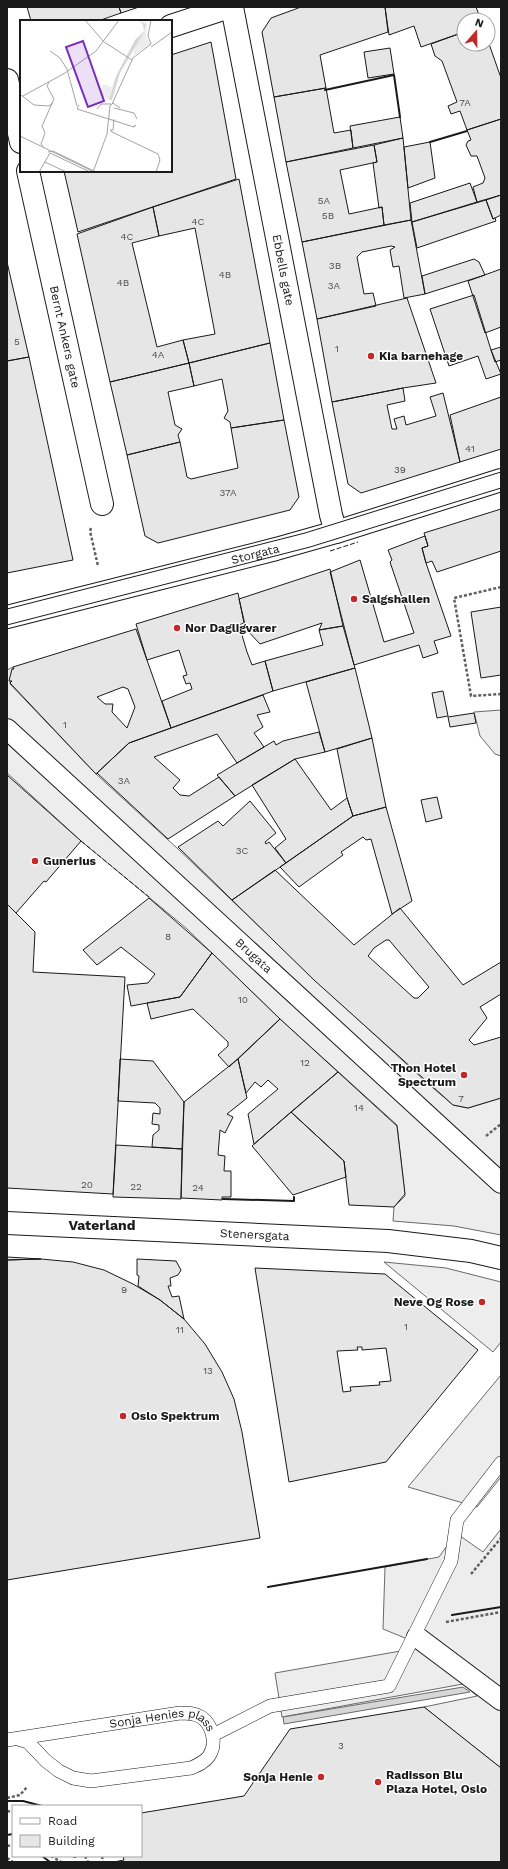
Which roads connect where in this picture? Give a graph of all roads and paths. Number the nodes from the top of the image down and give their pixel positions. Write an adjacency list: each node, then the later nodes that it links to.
1 (229, 7): 3 (street)
2 (232, 7): 11 (street, Ebbells gate)
3 (172, 26)
4 (20, 76): 5 (street)
5 (7, 80): 6 (street)
6 (20, 138)
7 (28, 172): 9 (street, Bernt Ankers gate)
8 (501, 480): 11 (street, Storgata)
9 (102, 504)
10 (90, 531): 12 (path)
11 (336, 532): 14 (street, Storgata)
12 (99, 571)
13 (501, 587): 15 (path)
14 (7, 617)
15 (501, 694)
16 (7, 729): 17 (street, Brugata)
17 (501, 1183)
18 (7, 1223): 19 (street, Stenersgata)
19 (501, 1258)
20 (501, 1463): 25 (lane)
21 (501, 1612): 22 (path)
22 (471, 1617)
23 (417, 1637): 24 (street)
24 (501, 1700)
25 (213, 1735): 26 (lane, Sonja Henies plass); 26 (lane, Sonja Henies plass)
26 (12, 1739)
27 (27, 1787): 28 (path)
28 (7, 1798)
29 (7, 1858): 30 (path)
30 (13, 1862)

